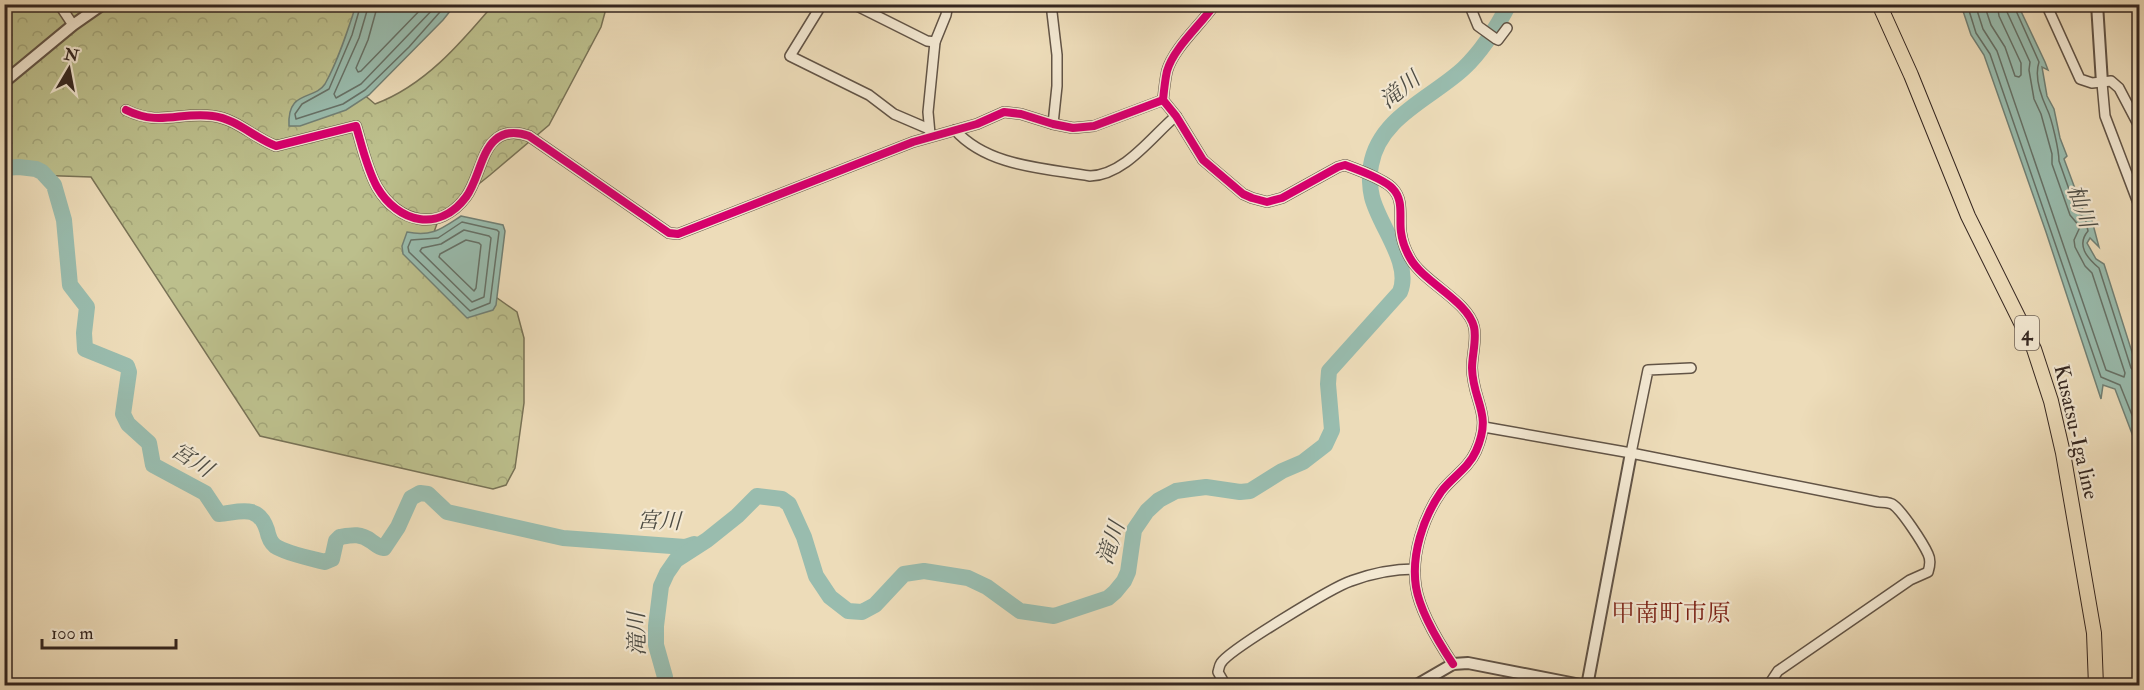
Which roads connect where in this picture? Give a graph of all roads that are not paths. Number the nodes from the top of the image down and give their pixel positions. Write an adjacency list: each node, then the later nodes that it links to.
1 (59, 4): 12 (street)
2 (103, 4): 12 (street)
3 (822, 4): 23 (street)
4 (853, 4): 14 (street)
5 (948, 4): 14 (street)
6 (1051, 4): 20 (street)
7 (1215, 4): 17 (street)
8 (1469, 4): 13 (street)
9 (1879, 4): 34 (main road, Kusatsu-Iga line / 4)
10 (2046, 4): 16 (street)
11 (2097, 4): 16 (street)
12 (73, 25): 15 (street)
13 (1507, 28)
14 (934, 42): 23 (street)
15 (4, 82)
16 (2102, 83): 21 (street); 24 (street)
17 (1163, 100): 19 (street); 20 (street)
18 (126, 110): 23 (street)
19 (1176, 116): 22 (street); 26 (street)
20 (1053, 124): 22 (street)
21 (2139, 128)
22 (955, 130): 23 (street)
23 (930, 133)
24 (2139, 208)
25 (1691, 368): 27 (street)
26 (1484, 427): 27 (street); 28 (street)
27 (1631, 453): 32 (street); 33 (street)
28 (1415, 570): 29 (street); 30 (street)
29 (1453, 664): 31 (street); 32 (street)
30 (1226, 686)
31 (1415, 686)
32 (1587, 686)
33 (1768, 686)
34 (2096, 686)

